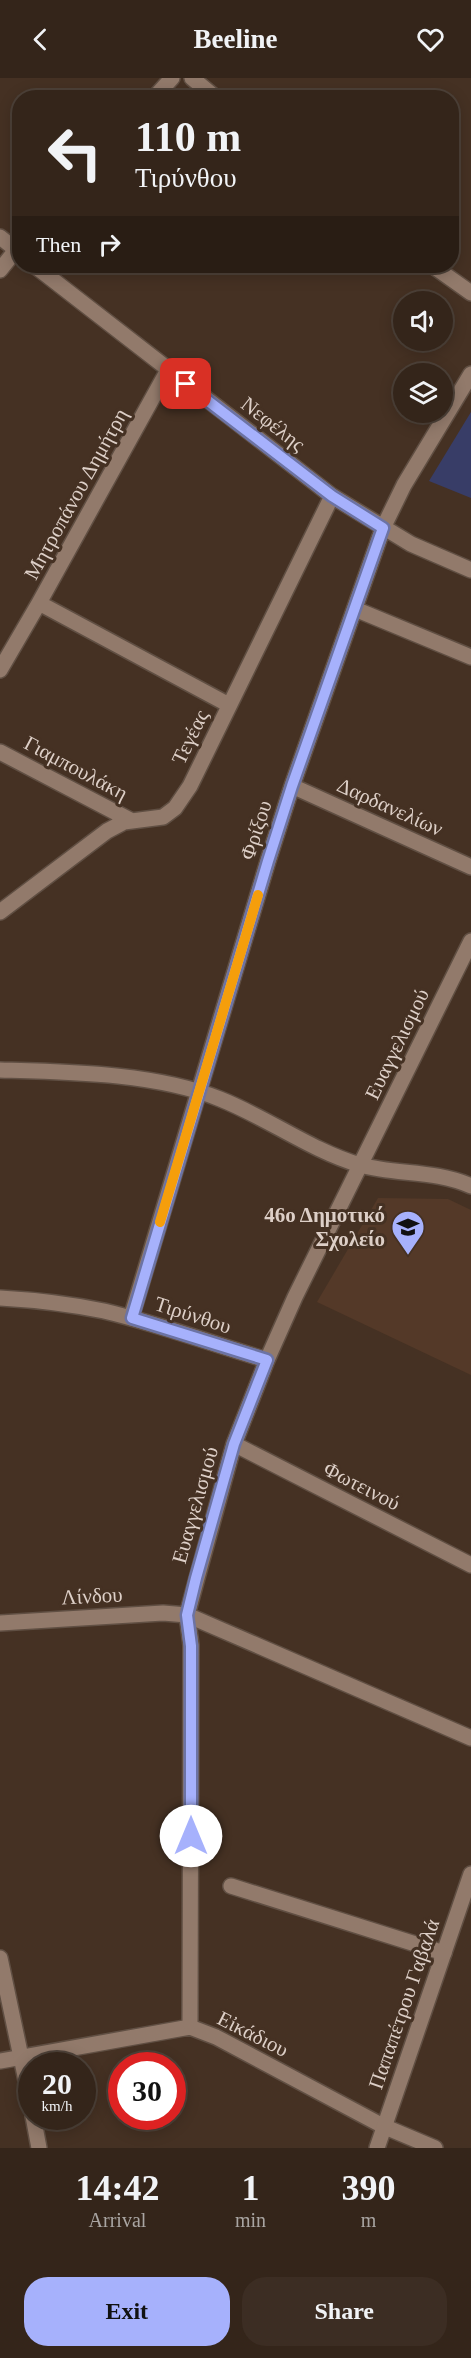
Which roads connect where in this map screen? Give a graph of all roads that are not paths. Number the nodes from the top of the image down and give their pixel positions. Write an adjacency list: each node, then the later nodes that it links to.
1 (172, 78): 3 (street)
2 (192, 78): 4 (street)
3 (161, 90)
4 (206, 90)
5 (12, 256): 6 (street)
6 (0, 270)
7 (44, 273): 10 (street, Νεφέλης)
8 (443, 273): 9 (street)
9 (471, 293)
10 (168, 370): 12 (street, Νεφέλης); 15 (street, Μητροπάνου Δημήτρη)
11 (471, 374): 13 (street, Φρίξου)
12 (332, 496): 13 (street, Νεφέλης); 19 (street, Τεγέας)
13 (383, 528): 14 (street, Νεφέλης); 16 (street, Φρίξου)
14 (471, 570)
15 (39, 603): 18 (street, Μητροπάνου Δημήτρη); 19 (street)
16 (355, 609): 17 (street); 21 (street, Φρίξου)
17 (471, 657)
18 (0, 670)
19 (229, 705): 22 (street, Τεγέας)
20 (0, 752): 22 (street, Γιαμπουλάκη)
21 (292, 786): 23 (street, Δαρδανελίων); 27 (street, Φρίξου)
22 (132, 821): 24 (street, Τεγέας)
23 (471, 867)
24 (0, 912)
25 (471, 941): 28 (street, Ευαγγελισμού)
26 (0, 1070): 27 (street)
27 (199, 1092): 28 (street); 31 (street, Φρίξου)
28 (361, 1165): 29 (street); 32 (street, Ευαγγελισμού)
29 (469, 1181)
30 (0, 1298): 31 (street, Τιρύνθου)
31 (132, 1318): 32 (street, Τιρύνθου)
32 (267, 1360): 33 (street, Ευαγγελισμού)
33 (234, 1444): 34 (street, Φωτεινού); 35 (street, Ευαγγελισμού)
34 (471, 1565)
35 (187, 1615): 36 (street, Λίνδου); 37 (street); 42 (street, Ευαγγελισμού)
36 (0, 1623)
37 (471, 1738)
38 (471, 1874): 40 (street, Παπαπέτρου Γαβαλά)
39 (231, 1886): 40 (street)
40 (444, 1953): 47 (street, Παπαπέτρου Γαβαλά)
41 (0, 1958): 43 (street)
42 (190, 2027): 44 (street, Εἰκάδιου); 47 (street, Εἰκάδιου)
43 (21, 2052)
44 (55, 2052)
45 (18, 2059): 46 (street, Εἰκάδιου)
46 (0, 2061)
47 (383, 2126): 50 (street, Παπαπέτρου Γαβαλά); 51 (street, Εἰκάδιου)
48 (36, 2130): 49 (street)
49 (39, 2148)
50 (377, 2148)
51 (435, 2148)

